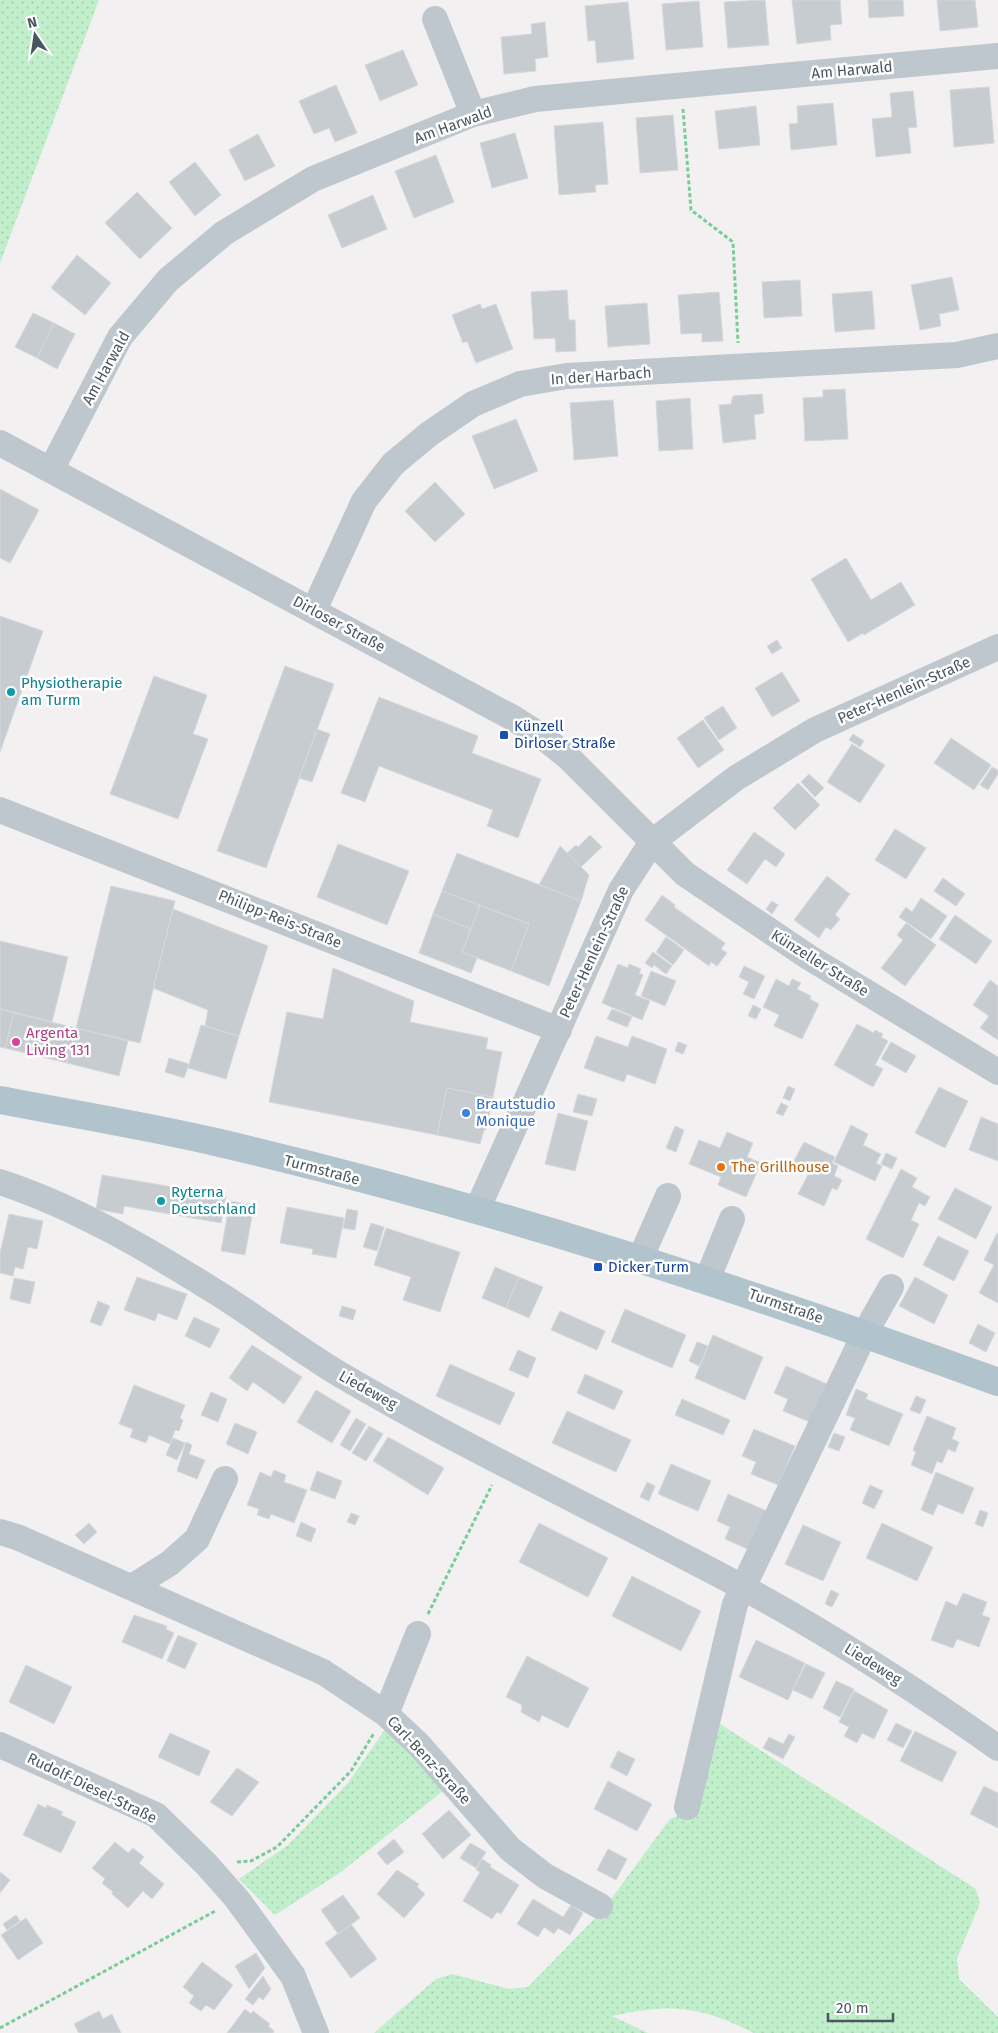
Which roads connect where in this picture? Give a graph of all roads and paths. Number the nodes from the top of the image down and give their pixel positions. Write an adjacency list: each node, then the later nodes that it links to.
1 (435, 19): 4 (street)
2 (998, 56): 3 (street, Am Harwald)
3 (681, 86): 4 (street, Am Harwald); 6 (path)
4 (473, 114): 8 (street, Am Harwald)
5 (998, 346): 6 (street, In der Harbach)
6 (740, 367): 9 (street, In der Harbach)
7 (0, 443): 8 (street, Dirloser Straße)
8 (51, 470): 9 (street, Dirloser Straße)
9 (314, 610): 12 (street, Dirloser Straße)
10 (998, 647): 12 (street, Peter-Henlein-Straße)
11 (0, 810): 13 (street, Philipp-Reis-Straße)
12 (652, 842): 13 (street, Peter-Henlein-Straße); 14 (street, Künzeller Straße)
13 (559, 1030): 18 (street, Peter-Henlein-Straße)
14 (998, 1072)
15 (0, 1100): 18 (main road, Turmstraße)
16 (0, 1182): 25 (street, Liedeweg)
17 (668, 1196): 20 (street)
18 (477, 1210): 20 (main road, Turmstraße)
19 (732, 1219): 21 (street)
20 (640, 1259): 21 (main road, Turmstraße)
21 (707, 1280): 23 (main road, Turmstraße)
22 (891, 1287): 23 (street)
23 (865, 1333): 24 (main road, Turmstraße); 29 (street)
24 (998, 1382)
25 (502, 1464): 29 (street, Liedeweg); 30 (path)
26 (225, 1479): 28 (street)
27 (0, 1532): 28 (street, Carl-Benz-Straße)
28 (132, 1587): 31 (street, Carl-Benz-Straße)
29 (743, 1588): 33 (street, Liedeweg); 34 (street)
30 (418, 1634): 31 (street)
31 (386, 1714): 35 (path); 37 (street, Carl-Benz-Straße)
32 (0, 1744): 35 (street, Rudolf-Diesel-Straße)
33 (998, 1748)
34 (687, 1807)
35 (206, 1864): 36 (street, Rudolf-Diesel-Straße)
36 (237, 1899): 38 (path); 39 (street, Rudolf-Diesel-Straße)
37 (600, 1906)
38 (0, 2028)
39 (316, 2033)

